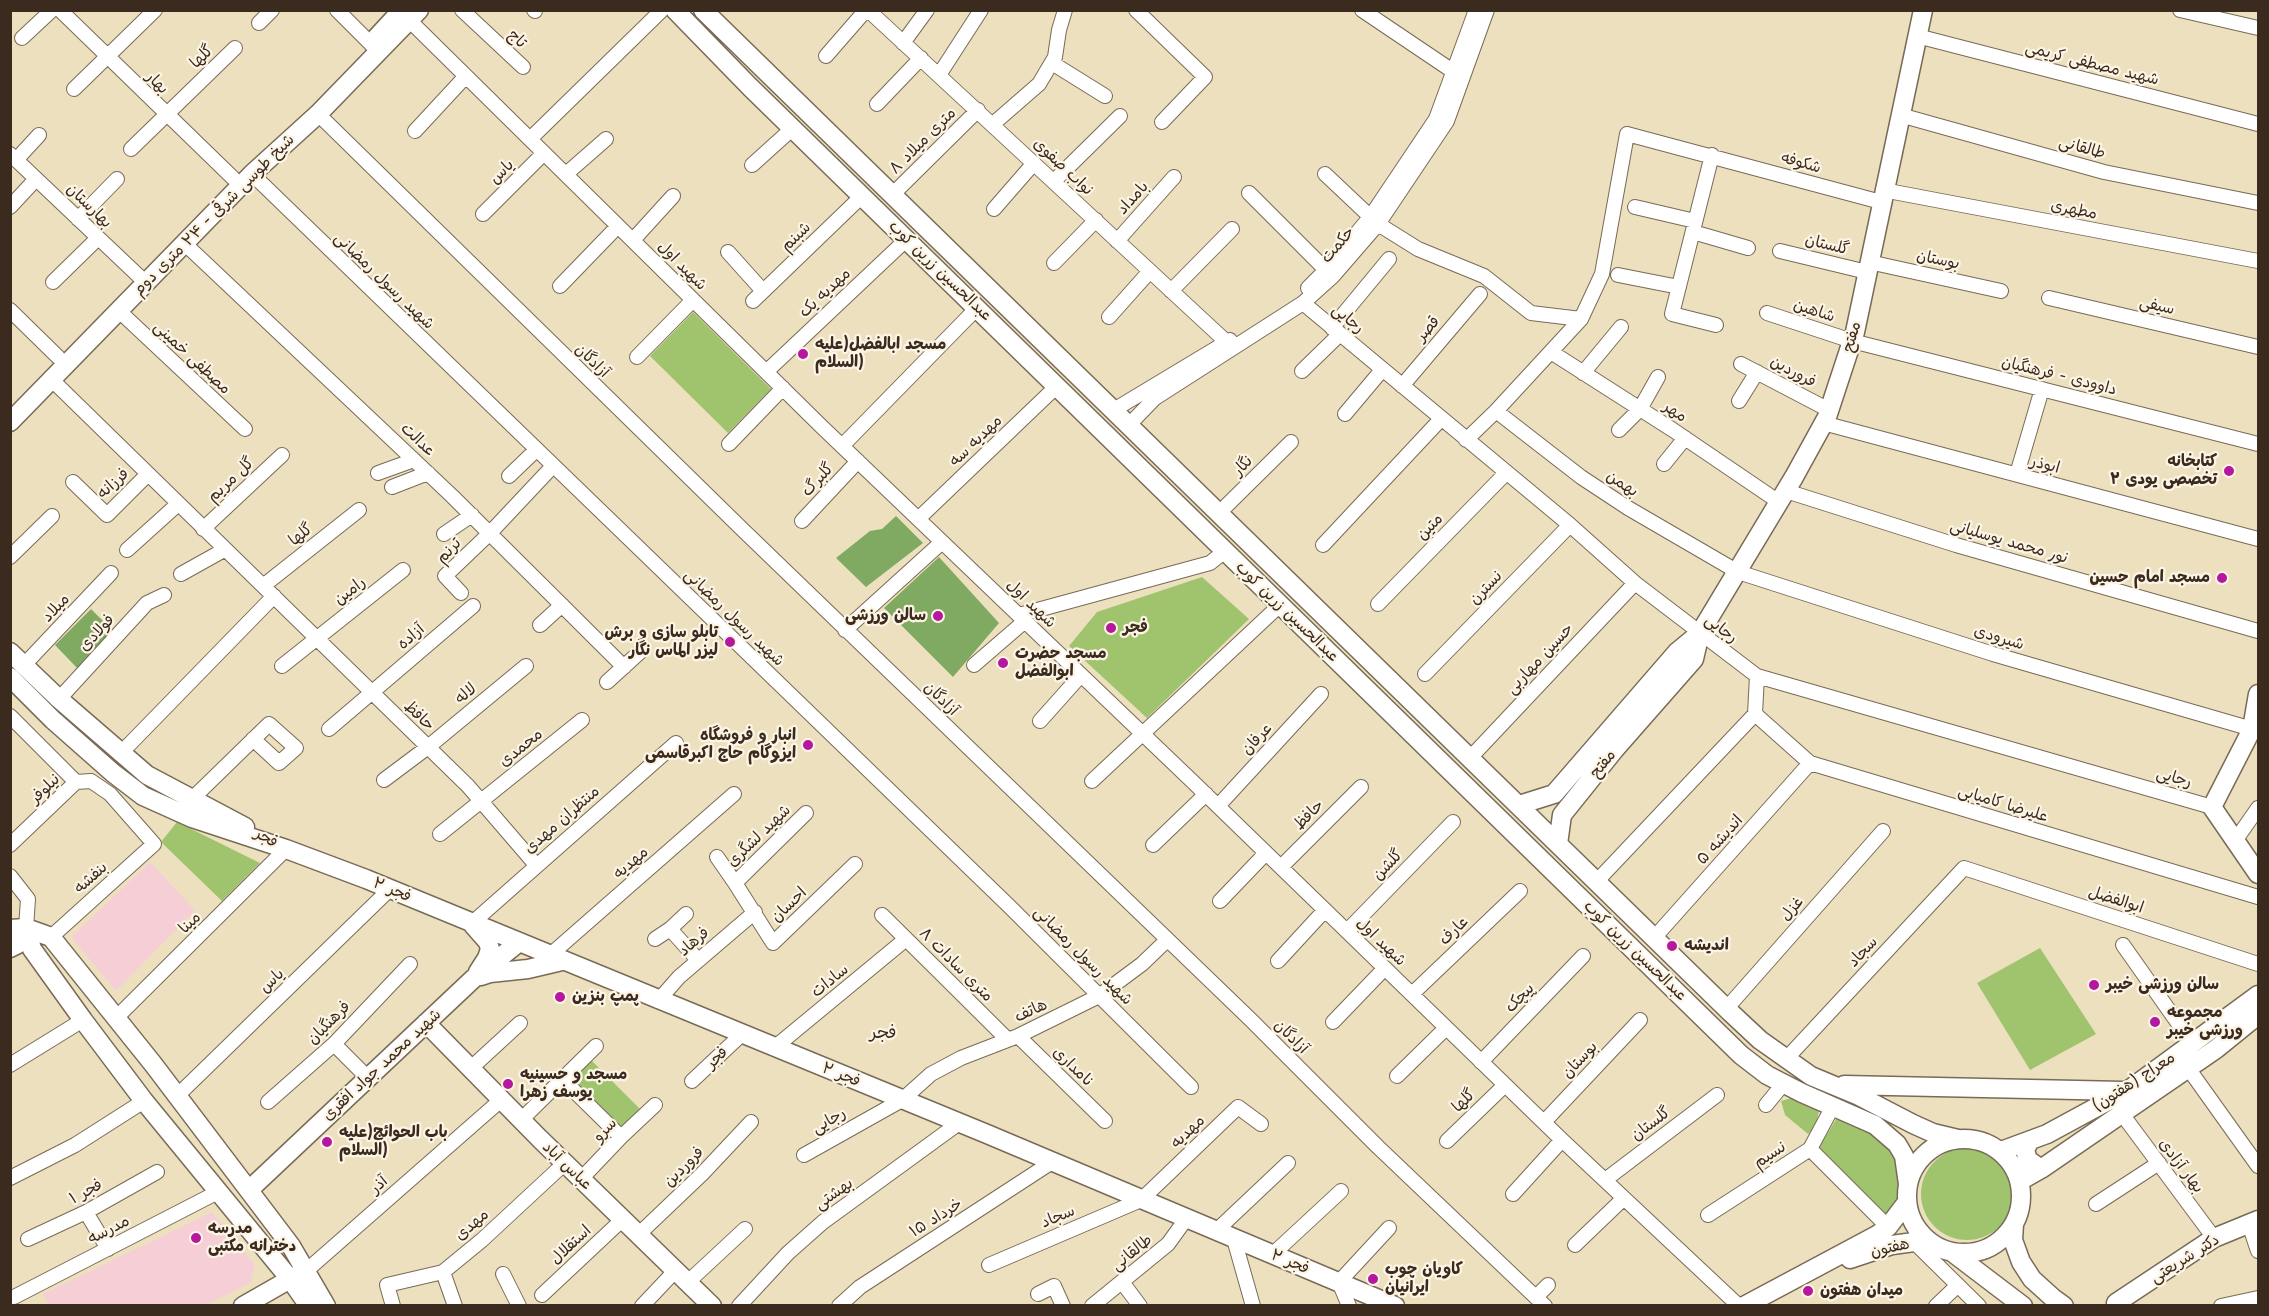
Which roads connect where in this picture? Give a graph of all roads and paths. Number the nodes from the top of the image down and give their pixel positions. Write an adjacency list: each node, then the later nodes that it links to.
1 (155, 10): 27 (street)
2 (272, 10): 20 (street)
3 (337, 10): 26 (street)
4 (462, 10): 31 (street, تاج)
5 (662, 10): 49 (street)
6 (675, 10): 46 (main road, عبدالحسین زرین کوب)
7 (703, 10): 66 (main road, عبدالحسین زرین کوب)
8 (867, 10): 24 (street, نواب صفوی); 28 (street)
9 (927, 10): 24 (street)
10 (981, 10): 32 (street)
11 (1065, 10): 30 (street)
12 (1136, 10): 43 (street)
13 (1362, 10): 33 (street)
14 (1476, 10): 33 (street, حکمت)
15 (1487, 10): 33 (street, حکمت)
16 (1923, 10): 22 (main road, مفتح)
17 (2180, 10): 21 (street)
18 (60, 11): 23 (street); 27 (street, بهار)
19 (410, 14): 26 (main road, شیخ طوسی شرقی - ۲۴ متری دوم); 34 (street, شهید اول)
20 (259, 23)
21 (2259, 28)
22 (1917, 36): 41 (main road, مفتح); 45 (street, شهید مصطفی کریمی)
23 (22, 38)
24 (903, 42): 29 (street, نواب صفوی)
25 (235, 48): 40 (street, گلها)
26 (375, 48): 39 (main road, شیخ طوسی شرقی - ۲۴ متری دوم); 62 (main road, شیخ طوسی شرقی - ۲۴ متری دوم)
27 (107, 56): 35 (street); 40 (street, بهار)
28 (826, 56)
29 (921, 58): 32 (street, نواب صفوی); 37 (street)
30 (1052, 63): 36 (street); 44 (street)
31 (523, 67)
32 (939, 75): 38 (street, نواب صفوی)
33 (1458, 75): 77 (street, حکمت)
34 (466, 76): 47 (street); 49 (street, شهید اول)
35 (74, 89)
36 (1106, 96)
37 (877, 104)
38 (978, 110): 44 (street, نواب صفوی); 66 (street, ۸ متری میلاد)
39 (318, 114): 57 (main road, شیخ طوسی شرقی - ۲۴ متری دوم); 203 (street, آزادگان)
40 (166, 115): 51 (street, گلها); 62 (street, بهار)
41 (1900, 115): 69 (main road, مفتح); 70 (street, طالقانی)
42 (1120, 117): 64 (street)
43 (1162, 122)
44 (993, 124): 55 (street, نواب صفوی)
45 (2259, 124)
46 (793, 129): 56 (street); 68 (main road, عبدالحسین زرین کوب)
47 (415, 131)
48 (39, 135): 54 (street)
49 (530, 139): 52 (street, شهید اول)
50 (606, 139): 58 (street)
51 (131, 149)
52 (544, 153): 58 (street, شهید اول); 74 (street, یاس)
53 (1712, 155): 69 (street, شکوفه); 79 (street); 111 (street, شکوفه)
54 (13, 157): 61 (street, بهارستان)
55 (1034, 163): 64 (street, نواب صفوی); 73 (street)
56 (752, 165)
57 (252, 174): 85 (main road, شیخ طوسی شرقی - ۲۴ متری دوم); 152 (street, شهید رسول رمضانی)
58 (566, 174): 78 (street, شهید اول)
59 (1325, 174): 77 (street)
60 (1174, 177): 84 (street, بامداد)
61 (36, 178): 71 (street); 75 (street, بهارستان)
62 (233, 178): 96 (main road, شیخ طوسی شرقی - ۲۴ متری دوم)
63 (117, 179): 75 (street)
64 (1054, 181): 76 (street, نواب صفوی)
65 (1249, 193): 94 (street)
66 (892, 195): 136 (main road, عبدالحسین زرین کوب)
67 (673, 196): 83 (street)
68 (862, 196): 82 (main road, عبدالحسین زرین کوب); 88 (street, شبنم)
69 (1882, 196): 90 (street, مطهری); 92 (main road, مفتح)
70 (2259, 203)
71 (10, 207)
72 (1635, 207): 79 (street)
73 (994, 209)
74 (483, 214)
75 (78, 219): 81 (street, بهارستان)
76 (1096, 220): 84 (street, نواب صفوی); 91 (street)
77 (1374, 220): 94 (street, حکمت); 111 (street)
78 (618, 226): 83 (street, شهید اول); 98 (street)
79 (1694, 226): 86 (street); 99 (street)
80 (1232, 229): 100 (street)
81 (98, 238): 96 (street, بهارستان); 97 (street)
82 (907, 239): 106 (main road, عبدالحسین زرین کوب); 124 (street, مهدیه یک)
83 (633, 240): 104 (street, شهید اول)
84 (1117, 241): 93 (street, نواب صفوی)
85 (184, 243): 96 (main road, شیخ طوسی شرقی - ۲۴ متری دوم); 155 (street, عدالت)
86 (1748, 248)
87 (1780, 251): 92 (street, گلستان)
88 (728, 252)
89 (1389, 259): 114 (street)
90 (2259, 261)
91 (1054, 263)
92 (1868, 267): 101 (street, بوستان); 115 (main road, مفتح)
93 (1150, 272): 100 (street, نواب صفوی); 110 (street)
94 (1330, 273): 105 (street, حکمت); 116 (street, حکمت)
95 (1618, 275): 99 (street)
96 (141, 279): 108 (main road, شیخ طوسی شرقی - ۲۴ متری دوم); 119 (main road, شیخ طوسی شرقی - ۲۴ متری دوم)
97 (53, 282)
98 (560, 286)
99 (1679, 287): 112 (street)
100 (1172, 291): 116 (street, نواب صفوی)
101 (2001, 291)
102 (1480, 294): 130 (street, قصر)
103 (2049, 298): 117 (street, سیفی)
104 (693, 300): 120 (street); 124 (street, شهید اول)
105 (1303, 303): 114 (street, رجایی); 116 (street, حکمت)
106 (977, 308): 129 (main road, عبدالحسین زرین کوب); 150 (street)
107 (10, 310): 119 (street)
108 (118, 310): 128 (main road, شیخ طوسی شرقی - ۲۴ متری دوم); 143 (street, مصطفی خمینی)
109 (1767, 313): 115 (street, شاهین)
110 (1109, 317)
111 (1581, 319): 118 (street)
112 (1716, 325)
113 (1621, 327): 126 (street)
114 (1336, 331): 122 (street, رجایی); 123 (street)
115 (1852, 341): 132 (street, داوودی - فرهنگیان); 139 (main road, مفتح)
116 (1230, 346): 136 (street, حکمت); 142 (street, حکمت)
117 (2259, 346)
118 (1551, 352): 126 (street, مهر); 137 (street)
119 (58, 357): 134 (main road, شیخ طوسی شرقی - ۲۴ متری دوم)
120 (637, 357)
121 (1741, 364): 125 (street, فروردین)
122 (1382, 370): 130 (street, رجایی); 138 (street)
123 (1302, 371)
124 (766, 372): 131 (street, شهید اول)
125 (1756, 372): 133 (street); 139 (street, فروردین)
126 (1583, 373): 135 (street, مهر)
127 (1658, 377): 135 (street)
128 (51, 379): 141 (main road, شیخ طوسی شرقی - ۲۴ متری دوم); 163 (street, حافظ)
129 (1057, 386): 154 (main road, عبدالحسین زرین کوب); 175 (street, مهدیه سه)
130 (1402, 386): 140 (street, رجایی)
131 (783, 388): 148 (street); 150 (street, شهید اول)
132 (2042, 389): 149 (street, داوودی - فرهنگیان); 164 (street)
133 (1739, 400)
134 (10, 407)
135 (1640, 409): 144 (street); 145 (street, مهر)
136 (1112, 411): 142 (main road, عبدالحسین زرین کوب)
137 (1496, 411): 146 (street); 189 (street, بهمن)
138 (1345, 414)
139 (1826, 416): 164 (street, ابوذر); 169 (main road, مفتح)
140 (1441, 419): 146 (street, رجایی); 183 (street)
141 (10, 422)
142 (1128, 426): 151 (main road, عبدالحسین زرین کوب)
143 (245, 429)
144 (1619, 430)
145 (1685, 438): 157 (street); 169 (street, مهر)
146 (1466, 440): 160 (street, رجایی)
147 (1291, 442): 172 (street, نگار)
148 (729, 444)
149 (2259, 444)
150 (842, 446): 156 (street, شهید اول)
151 (1149, 446): 154 (main road); 159 (main road, عبدالحسین زرین کوب)
152 (536, 450): 158 (street, شهید رسول رمضانی); 165 (street)
153 (282, 455): 178 (street, گل مریم)
154 (1130, 457): 166 (main road, عبدالحسین زرین کوب)
155 (414, 460): 161 (street); 162 (street, عدالت)
156 (858, 461): 175 (street, شهید اول); 176 (street, گلبرگ)
157 (1664, 464)
158 (553, 466): 179 (street); 296 (street, شهید رسول رمضانی)
159 (1172, 469): 166 (main road); 172 (main road, عبدالحسین زرین کوب)
160 (1506, 472): 177 (street, رجایی); 197 (street, متین)
161 (378, 473)
162 (428, 473): 168 (street); 173 (street, عدالت)
163 (148, 474): 167 (street, فرزانه); 170 (street, حافظ)
164 (2017, 474): 181 (street, ابوذر)
165 (509, 476)
166 (1154, 481): 186 (main road, عبدالحسین زرین کوب)
167 (74, 482)
168 (392, 487)
169 (1783, 497): 189 (main road, مفتح); 204 (street, نور محمد یوسلیانی)
170 (178, 504): 178 (street, حافظ); 184 (street)
171 (359, 510): 193 (street, گلها)
172 (1218, 514): 233 (main road, عبدالحسین زرین کوب)
173 (472, 515): 179 (street, عدالت); 180 (street)
174 (52, 516): 187 (street)
175 (918, 519): 182 (street, شهید اول)
176 (802, 522)
177 (1570, 525): 192 (street, رجایی); 214 (street, نسترن)
178 (203, 530): 185 (street, حافظ)
179 (490, 533): 194 (street, ترنم); 198 (street, عدالت)
180 (444, 534)
181 (2259, 539)
182 (942, 542): 201 (street, شهید اول); 203 (street)
183 (1323, 545)
184 (127, 550)
185 (224, 550): 191 (street); 193 (street, حافظ)
186 (1225, 551): 199 (main road, عبدالحسین زرین کوب); 201 (street)
187 (10, 557)
188 (403, 570): 206 (street, رامین)
189 (1738, 572): 205 (main road, مفتح); 227 (street, شیرودی)
190 (111, 573): 213 (street, میلاد)
191 (181, 574)
192 (1635, 583): 205 (street, رجایی); 233 (street, حسین مهاربی)
193 (263, 586): 196 (street, حافظ)
194 (461, 593)
195 (164, 595): 221 (street, فولادی)
196 (274, 596): 206 (street, حافظ); 232 (street)
197 (1378, 604)
198 (562, 605): 202 (street); 212 (street, عدالت)
199 (1280, 605): 228 (street); 322 (main road, عبدالحسین زرین کوب)
200 (473, 606): 218 (street, آزاده)
201 (1022, 618): 209 (street); 215 (street, شهید اول)
202 (540, 625)
203 (845, 630): 282 (street, آزادگان)
204 (2259, 631)
205 (1700, 633): 216 (street, رجایی); 243 (main road, مفتح); 252 (main road, مفتح)
206 (318, 637): 210 (street, رامین); 218 (street, حافظ)
207 (641, 651): 212 (street)
208 (10, 652): 213 (main road, فجر)
209 (975, 665)
210 (282, 666)
211 (526, 666): 231 (street, لاله)
212 (624, 667): 217 (street)
213 (17, 671): 221 (main road, فجر); 255 (main road, فجر)
214 (1425, 674)
215 (1081, 675): 225 (street); 228 (street, شهید اول)
216 (1757, 676): 222 (street); 245 (street, رجایی)
217 (608, 682)
218 (372, 693): 226 (street); 231 (street, حافظ)
219 (1321, 694): 244 (street, عرفان)
220 (2259, 694): 227 (main road)
221 (59, 699): 232 (main road, فجر)
222 (1755, 714): 234 (street, علیرضا کامیابی); 264 (street)
223 (10, 716): 237 (street)
224 (582, 720): 242 (street, محمدی)
225 (1040, 721)
226 (329, 729)
227 (2252, 729): 245 (main road)
228 (1142, 733): 236 (street); 240 (street, شهید اول)
229 (253, 739): 241 (street)
230 (676, 743): 259 (street, منتظران مهدی)
231 (428, 747): 235 (street); 242 (street, حافظ)
232 (120, 754): 241 (main road, فجر)
233 (1470, 758): 243 (main road, عبدالحسین زرین کوب)
234 (1810, 764): 268 (street, علیرضا کامیابی); 279 (street, اندیشه ۵)
235 (384, 780)
236 (1092, 781)
237 (76, 782): 253 (street, نیلوفر); 278 (street, بنفشه)
238 (1361, 787): 260 (street, حافظ)
239 (734, 794): 287 (street, مهدیه)
240 (1206, 794): 244 (street, شهید اول); 254 (street)
241 (193, 798): 255 (main road, فجر)
242 (482, 802): 250 (street, محمدی); 259 (street, حافظ)
243 (1519, 805): 252 (main road, عبدالحسین زرین کوب)
244 (1218, 806): 256 (street, شهید اول)
245 (2212, 807): 251 (main road)
246 (2259, 808): 251 (street)
247 (806, 813): 265 (street, شهید لشگری)
248 (1453, 822): 277 (street, گلشن)
249 (1883, 831): 298 (street, غزل)
250 (440, 834)
251 (2235, 841): 262 (main road)
252 (1558, 844): 264 (main road, عبدالحسین زرین کوب)
253 (10, 845)
254 (1153, 845)
255 (286, 849): 266 (main road, فجر ۲); 300 (street, مینا)
256 (1266, 853): 260 (street, شهید اول); 269 (street)
257 (717, 856): 265 (street)
258 (855, 864): 271 (street, احسان)
259 (536, 865): 274 (street, منتظران مهدی)
260 (1281, 867): 270 (street, شهید اول)
261 (1964, 868): 291 (street, ابوالفضل); 313 (street, سجاد)
262 (2259, 874)
263 (10, 876): 275 (street)
264 (1597, 881): 279 (main road, عبدالحسین زرین کوب)
265 (735, 883): 271 (street, شهید لشگری)
266 (390, 889): 274 (main road, فجر ۲); 328 (street, یاس)
267 (1520, 891): 294 (street, عارف)
268 (2259, 897)
269 (1220, 902)
270 (1325, 910): 277 (street, شهید اول); 289 (street)
271 (754, 912): 288 (street, فرهاد)
272 (686, 914): 276 (street)
273 (882, 915): 281 (street, ۸ متری سادات)
274 (471, 924): 283 (main road, فجر ۲); 293 (main road)
275 (18, 929): 278 (main road); 285 (main road); 301 (main road)
276 (670, 929): 280 (street); 288 (street)
277 (1347, 932): 292 (street, شهید اول)
278 (51, 937): 300 (main road)
279 (1654, 938): 298 (main road, عبدالحسین زرین کوب)
280 (655, 939)
281 (906, 939): 308 (street, ۸ متری سادات); 312 (street, سادات)
282 (1167, 940): 296 (street, هاتف); 407 (street, آزادگان)
283 (518, 943): 287 (main road, فجر ۲); 293 (main road, شهید محمد جواد افقری)
284 (2123, 945): 309 (street)
285 (10, 948)
286 (1583, 956): 314 (street, پیچک)
287 (556, 959): 293 (main road); 297 (main road, فجر ۲)
288 (698, 960): 297 (street, فرهاد)
289 (1278, 962)
290 (410, 964): 310 (street, فرهنگیان)
291 (2258, 964)
292 (1385, 968): 294 (street, شهید اول); 303 (street)
293 (473, 979): 304 (main road, شهید محمد جواد افقری)
294 (1412, 994): 306 (street, شهید اول)
295 (2259, 995): 309 (main road, معراج (هفتون))
296 (1099, 996): 308 (street, هاتف); 325 (street, شهید رسول رمضانی)
297 (658, 1001): 307 (main road, فجر ۲)
298 (1726, 1009): 313 (main road, عبدالحسین زرین کوب)
299 (2259, 1015): 316 (main road, معراج (هفتون))
300 (116, 1018): 328 (main road)
301 (83, 1020): 315 (street); 331 (main road)
302 (1640, 1020): 340 (street, بوستان)
303 (1333, 1022)
304 (426, 1023): 317 (main road, عباس آباد); 319 (main road, شهید محمد جواد افقری)
305 (520, 1023): 317 (street)
306 (1446, 1028): 314 (street, شهید اول); 318 (street)
307 (741, 1035): 312 (main road, فجر ۲); 321 (street, فجر)
308 (1013, 1037): 330 (street, هاتف); 338 (street, نامداری)
309 (2192, 1043): 326 (main road, معراج (هفتون))
310 (334, 1044): 319 (street); 332 (street, فرهنگیان)
311 (596, 1046): 320 (street)
312 (774, 1048): 330 (main road, فجر ۲)
313 (1785, 1059): 324 (main road, عبدالحسین زرین کوب)
314 (1481, 1062): 323 (street, شهید اول)
315 (10, 1065)
316 (2188, 1068): 336 (main road, معراج (هفتون)); 357 (street)
317 (470, 1069): 329 (main road, عباس آباد)
318 (1397, 1076)
319 (368, 1078): 364 (main road, شهید محمد جواد افقری)
320 (562, 1079): 337 (street); 344 (street)
321 (692, 1081)
322 (1784, 1083): 334 (street); 335 (main road, عبدالحسین زرین کوب)
323 (1505, 1085): 340 (street, شهید اول); 347 (street, گلها)
324 (1832, 1085): 326 (main road); 343 (main road, عبدالحسین زرین کوب)
325 (1191, 1088)
326 (2125, 1091): 348 (main road, معراج (هفتون))
327 (1717, 1095): 362 (street, گلستان)
328 (177, 1096): 364 (main road)
329 (501, 1100): 337 (main road, عباس آباد); 396 (street, آذر)
330 (902, 1100): 341 (main road, فجر ۲); 352 (street, رجایی)
331 (144, 1101): 360 (street); 366 (main road)
332 (268, 1102)
333 (655, 1105): 344 (street, سرو)
334 (1766, 1105)
335 (1833, 1106): 349 (main road, عبدالحسین زرین کوب); 350 (street, نسیم)
336 (2122, 1114): 356 (street, بهار آزادی); 358 (main road, معراج (هفتون))
337 (521, 1120): 354 (main road, عباس آباد)
338 (1105, 1121)
339 (751, 1122): 382 (street, فروردین)
340 (1544, 1122): 346 (street, شهید اول)
341 (959, 1123): 353 (main road, فجر ۲); 417 (street, بهشتی)
342 (1261, 1124): 370 (street, مهدیه)
343 (1913, 1124): 345 (main road, عبدالحسین زرین کوب); 349 (main road)
344 (621, 1137): 361 (street, سرو)
345 (1958, 1138): 351 (main road); 367 (main road)
346 (1562, 1140): 362 (street, شهید اول); 368 (street)
347 (1447, 1141)
348 (2029, 1142): 351 (main road, معراج (هفتون)); 358 (main road)
349 (1897, 1144): 367 (main road)
350 (1810, 1149): 373 (street, نسیم); 378 (street)
351 (2001, 1151): 363 (main road)
352 (804, 1155)
353 (1052, 1162): 370 (main road, فجر ۲); 418 (street, ۱۵ خرداد)
354 (565, 1163): 361 (main road, عباس آباد); 394 (street, مهدی)
355 (1288, 1163): 381 (street)
356 (2159, 1163): 371 (street); 383 (street, بهار آزادی)
357 (2259, 1167)
358 (2041, 1170): 363 (main road, معراج (هفتون))
359 (157, 1172): 372 (street, فجر ۱)
360 (10, 1178)
361 (581, 1179): 374 (main road, عباس آباد)
362 (1605, 1180): 369 (street, شهید اول)
363 (2020, 1181): 377 (main road)
364 (249, 1190): 396 (main road)
365 (1341, 1191): 391 (street)
366 (218, 1192): 388 (street, مدرسه); 396 (main road)
367 (1907, 1193): 378 (main road); 389 (main road)
368 (1513, 1194)
369 (1624, 1198): 387 (street); 425 (street, شهید اول)
370 (1141, 1200): 375 (main road, فجر ۲); 393 (street, سجاد)
371 (2096, 1204)
372 (86, 1212): 384 (street, فجر ۱); 388 (street)
373 (1708, 1215)
374 (623, 1219): 382 (main road, عباس آباد); 404 (street, استقلال)
375 (1186, 1219): 381 (main road, فجر ۲); 399 (street, طالقانی)
376 (2254, 1222): 383 (main road, دکتر شریعتی); 390 (street)
377 (2014, 1224): 389 (main road); 392 (main road)
378 (1888, 1227): 426 (main road)
379 (1389, 1228): 400 (street)
380 (746, 1229): 397 (street)
381 (1216, 1231): 385 (main road, فجر ۲)
382 (639, 1234): 397 (main road, عباس آباد)
383 (2214, 1238): 408 (main road, دکتر شریعتی)
384 (28, 1239)
385 (1234, 1239): 391 (main road, فجر ۲); 422 (street)
386 (1914, 1242): 389 (main road, هفتون); 402 (street); 427 (main road, هفتون)
387 (1575, 1245)
388 (108, 1249): 405 (street, مدرسه)
389 (1944, 1249): 398 (main road)
390 (2259, 1251)
391 (1273, 1254): 400 (main road, فجر ۲)
392 (2019, 1257): 398 (main road); 431 (main road)
393 (989, 1265)
394 (442, 1272): 412 (street, مهدی); 413 (street)
395 (503, 1274): 414 (street)
396 (298, 1275): 409 (main road); 410 (main road); 411 (main road)
397 (682, 1276): 415 (street); 416 (main road, عباس آباد)
398 (1990, 1279): 430 (main road)
399 (1122, 1282): 420 (street, طالقانی); 421 (street)
400 (1339, 1282): 423 (street); 424 (main road, فجر ۲)
401 (1548, 1285): 407 (street)
402 (1958, 1285): 428 (street); 429 (street)
403 (1038, 1294): 419 (street)
404 (542, 1295)
405 (14, 1297)
406 (2259, 1298): 432 (street)
407 (1541, 1301)
408 (2116, 1303)
409 (243, 1305)
410 (309, 1305)
411 (326, 1305)
412 (393, 1305)
413 (455, 1305)
414 (519, 1305)
415 (642, 1305)
416 (712, 1305)
417 (739, 1305)
418 (839, 1305)
419 (1063, 1305)
420 (1092, 1305)
421 (1140, 1305)
422 (1253, 1305)
423 (1348, 1305)
424 (1395, 1305)
425 (1739, 1305)
426 (1744, 1305)
427 (1764, 1305)
428 (1936, 1305)
429 (1979, 1305)
430 (2023, 1305)
431 (2064, 1305)
432 (2221, 1305)

